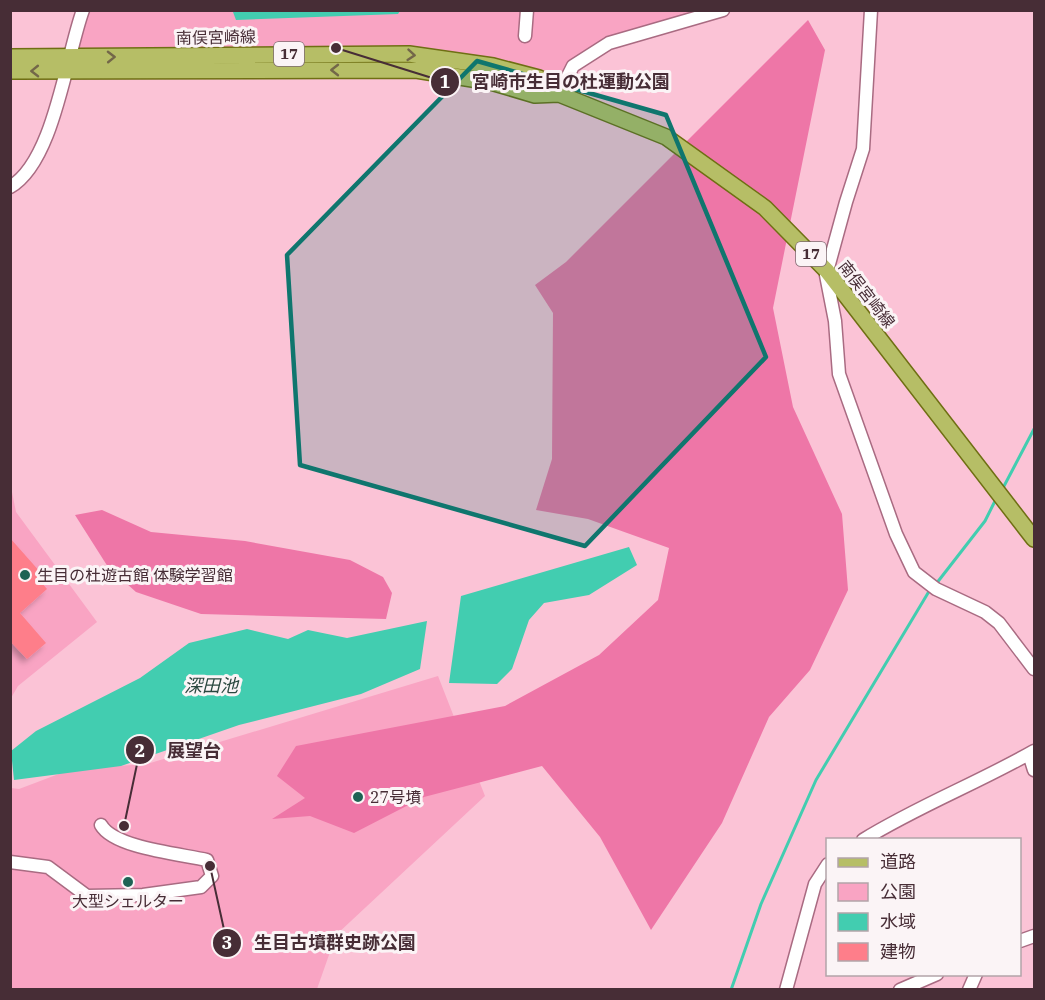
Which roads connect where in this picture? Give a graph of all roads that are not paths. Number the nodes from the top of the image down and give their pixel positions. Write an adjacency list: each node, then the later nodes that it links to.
1 (82, 10): 7 (street)
2 (527, 10): 5 (street)
3 (723, 10): 9 (street)
4 (871, 10): 11 (street)
5 (525, 36)
6 (10, 57): 7 (main road, 南俣宮崎線 / 17)
7 (68, 64): 8 (main road, 南俣宮崎線 / 17, one-way to 8); 9 (main road, 南俣宮崎線 / 17); 10 (street)
8 (10, 71)
9 (559, 94): 11 (main road, 南俣宮崎線 / 17)
10 (10, 187)
11 (827, 272): 12 (main road, 南俣宮崎線 / 17); 13 (street)
12 (1035, 539)
13 (1035, 669)
14 (1032, 753): 15 (street); 17 (street)
15 (1035, 770)
16 (101, 825): 18 (street)
17 (866, 838)
18 (10, 862)
19 (826, 867): 22 (street)
20 (935, 976): 23 (street)
21 (976, 976): 24 (street)
22 (786, 990)
23 (900, 990)
24 (969, 990)

